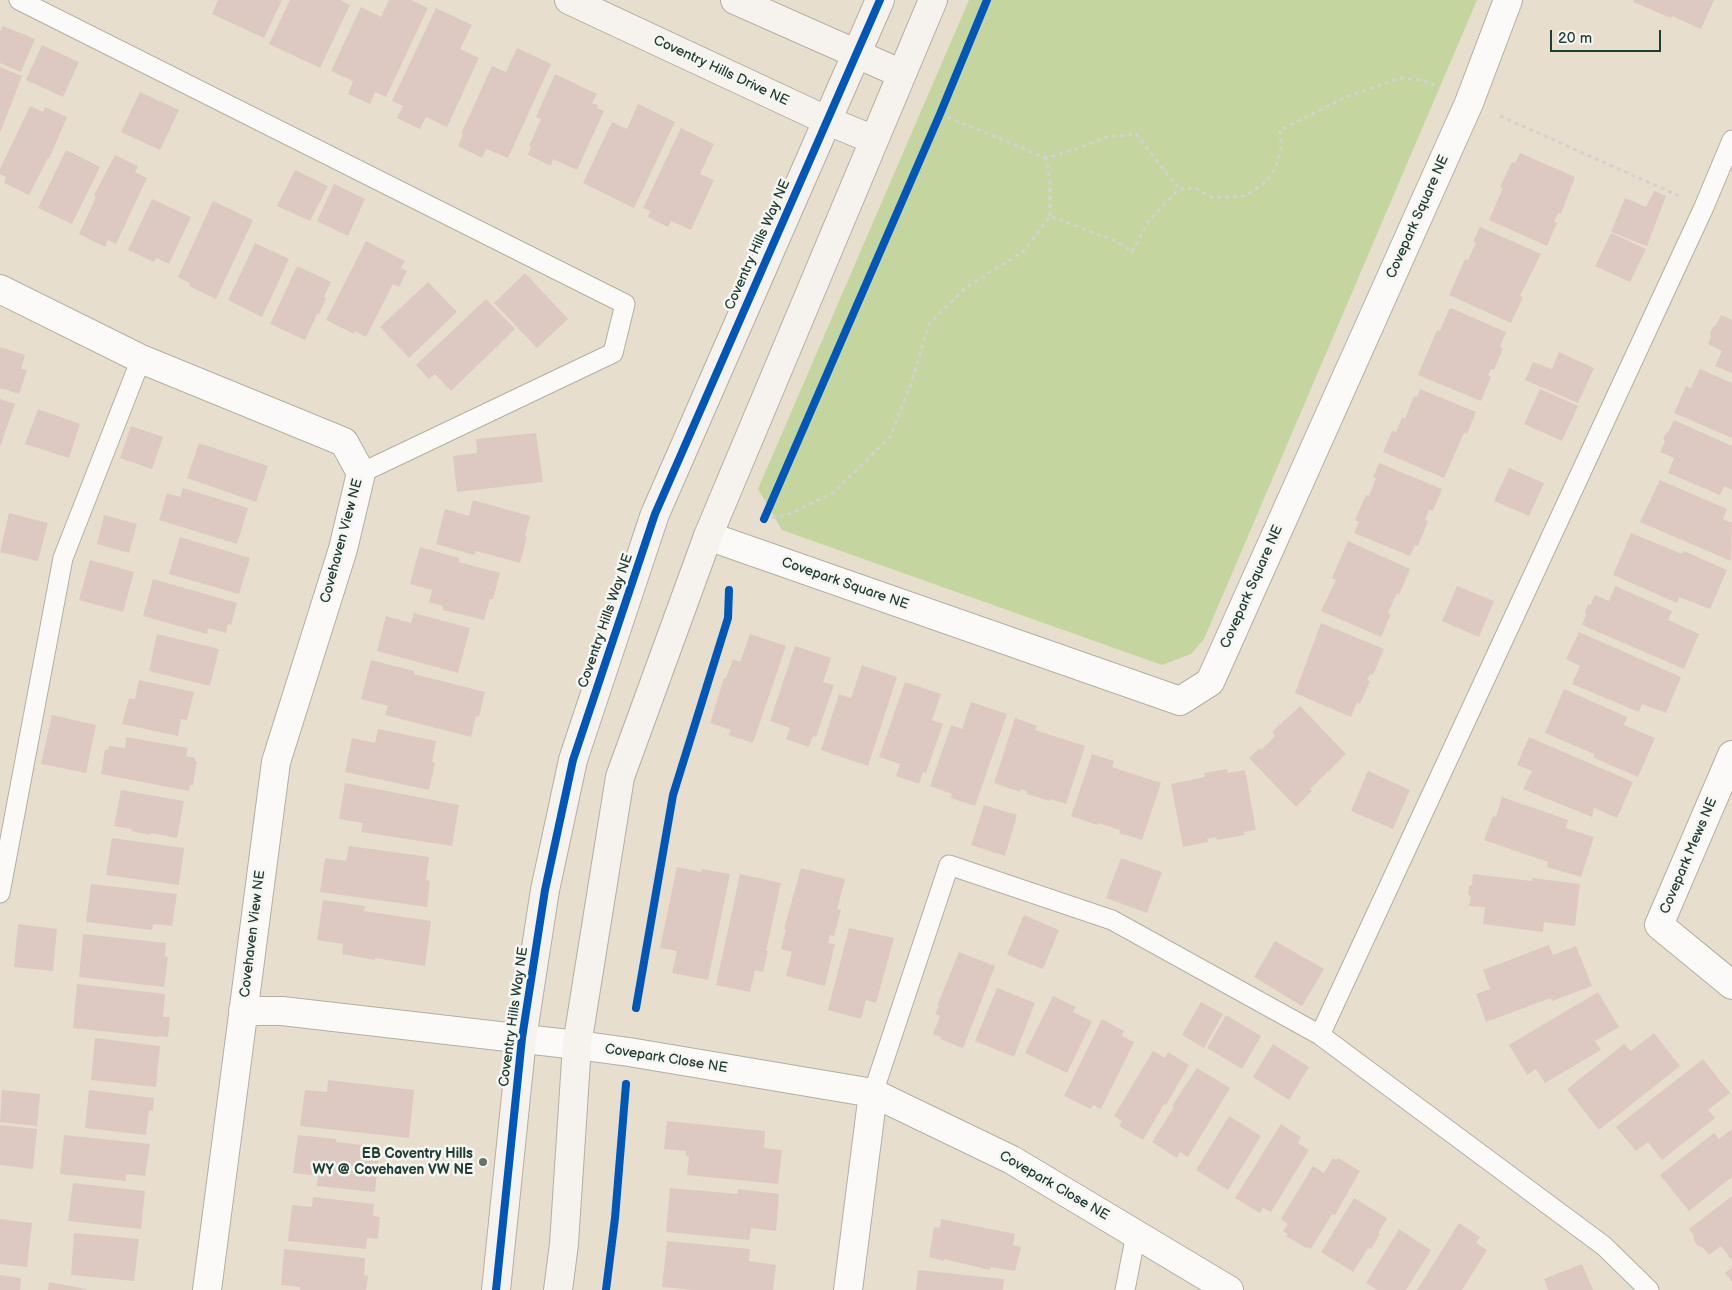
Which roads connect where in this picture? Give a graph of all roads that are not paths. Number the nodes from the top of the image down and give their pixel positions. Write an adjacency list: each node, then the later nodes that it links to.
1 (19, 0): 14 (lane)
2 (569, 0): 9 (street, Coventry Hills Drive NE)
3 (735, 0): 7 (street)
4 (880, 0): 7 (street, Coventry Hills Way NE)
5 (934, 0): 8 (street)
6 (1508, 0): 15 (street, Covepark Square NE)
7 (857, 54): 8 (street); 9 (street, Coventry Hills Way NE)
8 (902, 74): 10 (street)
9 (826, 120): 10 (street, Coventry Hills Drive NE); 21 (street, Coventry Hills Way NE)
10 (874, 140): 15 (street)
11 (1732, 140): 20 (lane)
12 (0, 289): 13 (street, Covehaven View NE)
13 (141, 359): 14 (street, Covehaven View NE); 17 (lane)
14 (361, 473): 19 (street, Covehaven View NE)
15 (708, 536): 22 (street)
16 (1732, 755): 18 (street, Covepark Mews NE)
17 (0, 893)
18 (1732, 986)
19 (243, 1011): 21 (street, Covehaven View NE); 25 (street, Covehaven View NE)
20 (1320, 1035): 23 (lane); 31 (lane)
21 (522, 1038): 22 (street, Covehaven View NE); 26 (street, Coventry Hills Way NE)
22 (576, 1045): 23 (street, Covepark Close NE); 27 (street)
23 (873, 1094): 24 (street, Covepark Close NE); 28 (street)
24 (1136, 1234): 29 (lane); 30 (street, Covepark Close NE)
25 (207, 1290)
26 (496, 1290)
27 (558, 1290)
28 (848, 1290)
29 (1125, 1290)
30 (1229, 1290)
31 (1649, 1290)

